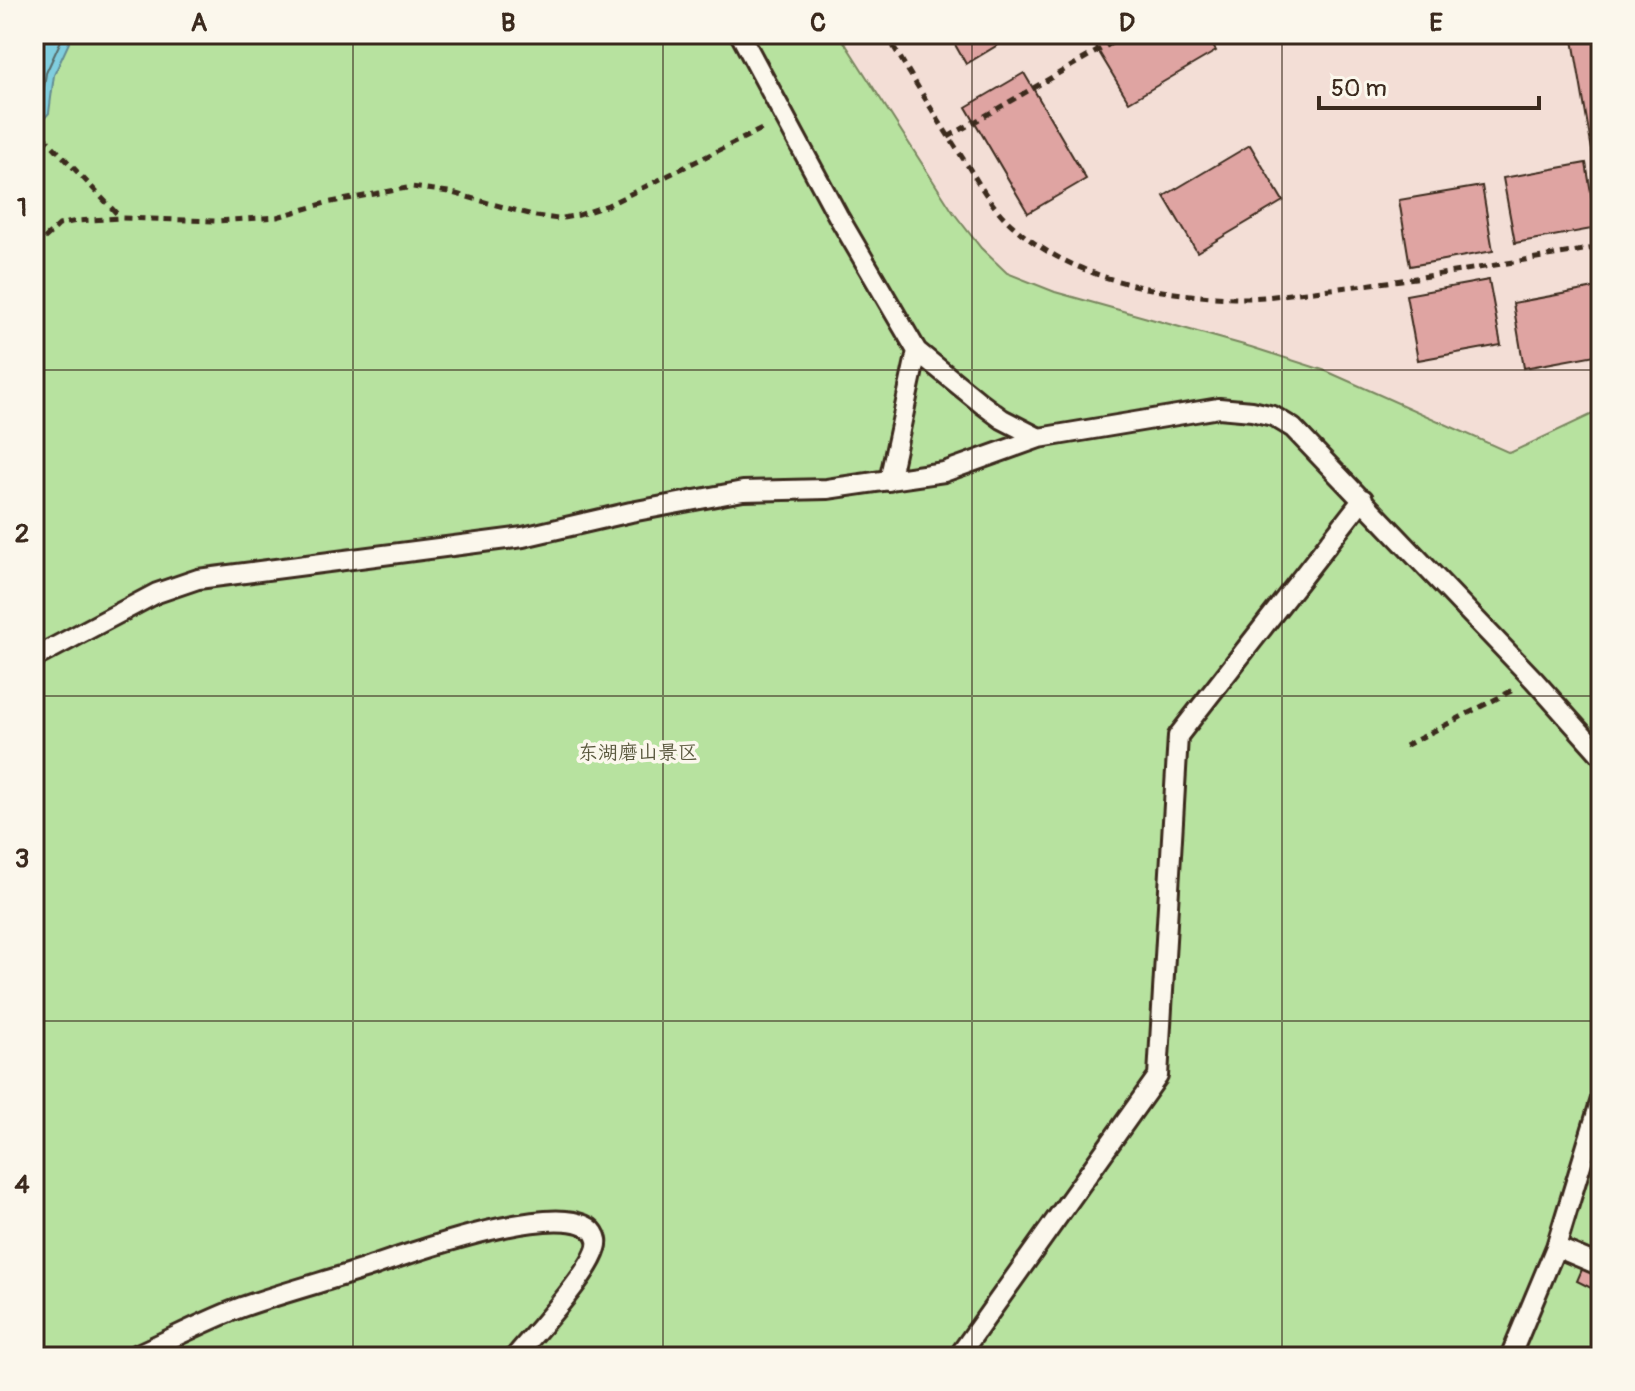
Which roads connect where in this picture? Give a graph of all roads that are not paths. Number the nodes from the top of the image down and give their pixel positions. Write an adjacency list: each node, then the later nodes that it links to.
1 (740, 34): 2 (lane)
2 (917, 351): 3 (lane); 4 (lane)
3 (1039, 438): 4 (lane); 5 (lane)
4 (889, 481): 6 (lane)
5 (1363, 499): 7 (lane); 13 (lane)
6 (34, 658)
7 (1601, 755)
8 (1601, 1099): 9 (lane)
9 (1556, 1247): 10 (lane); 14 (lane)
10 (1601, 1266)
11 (131, 1357): 12 (lane)
12 (515, 1357)
13 (958, 1357)
14 (1510, 1357)

